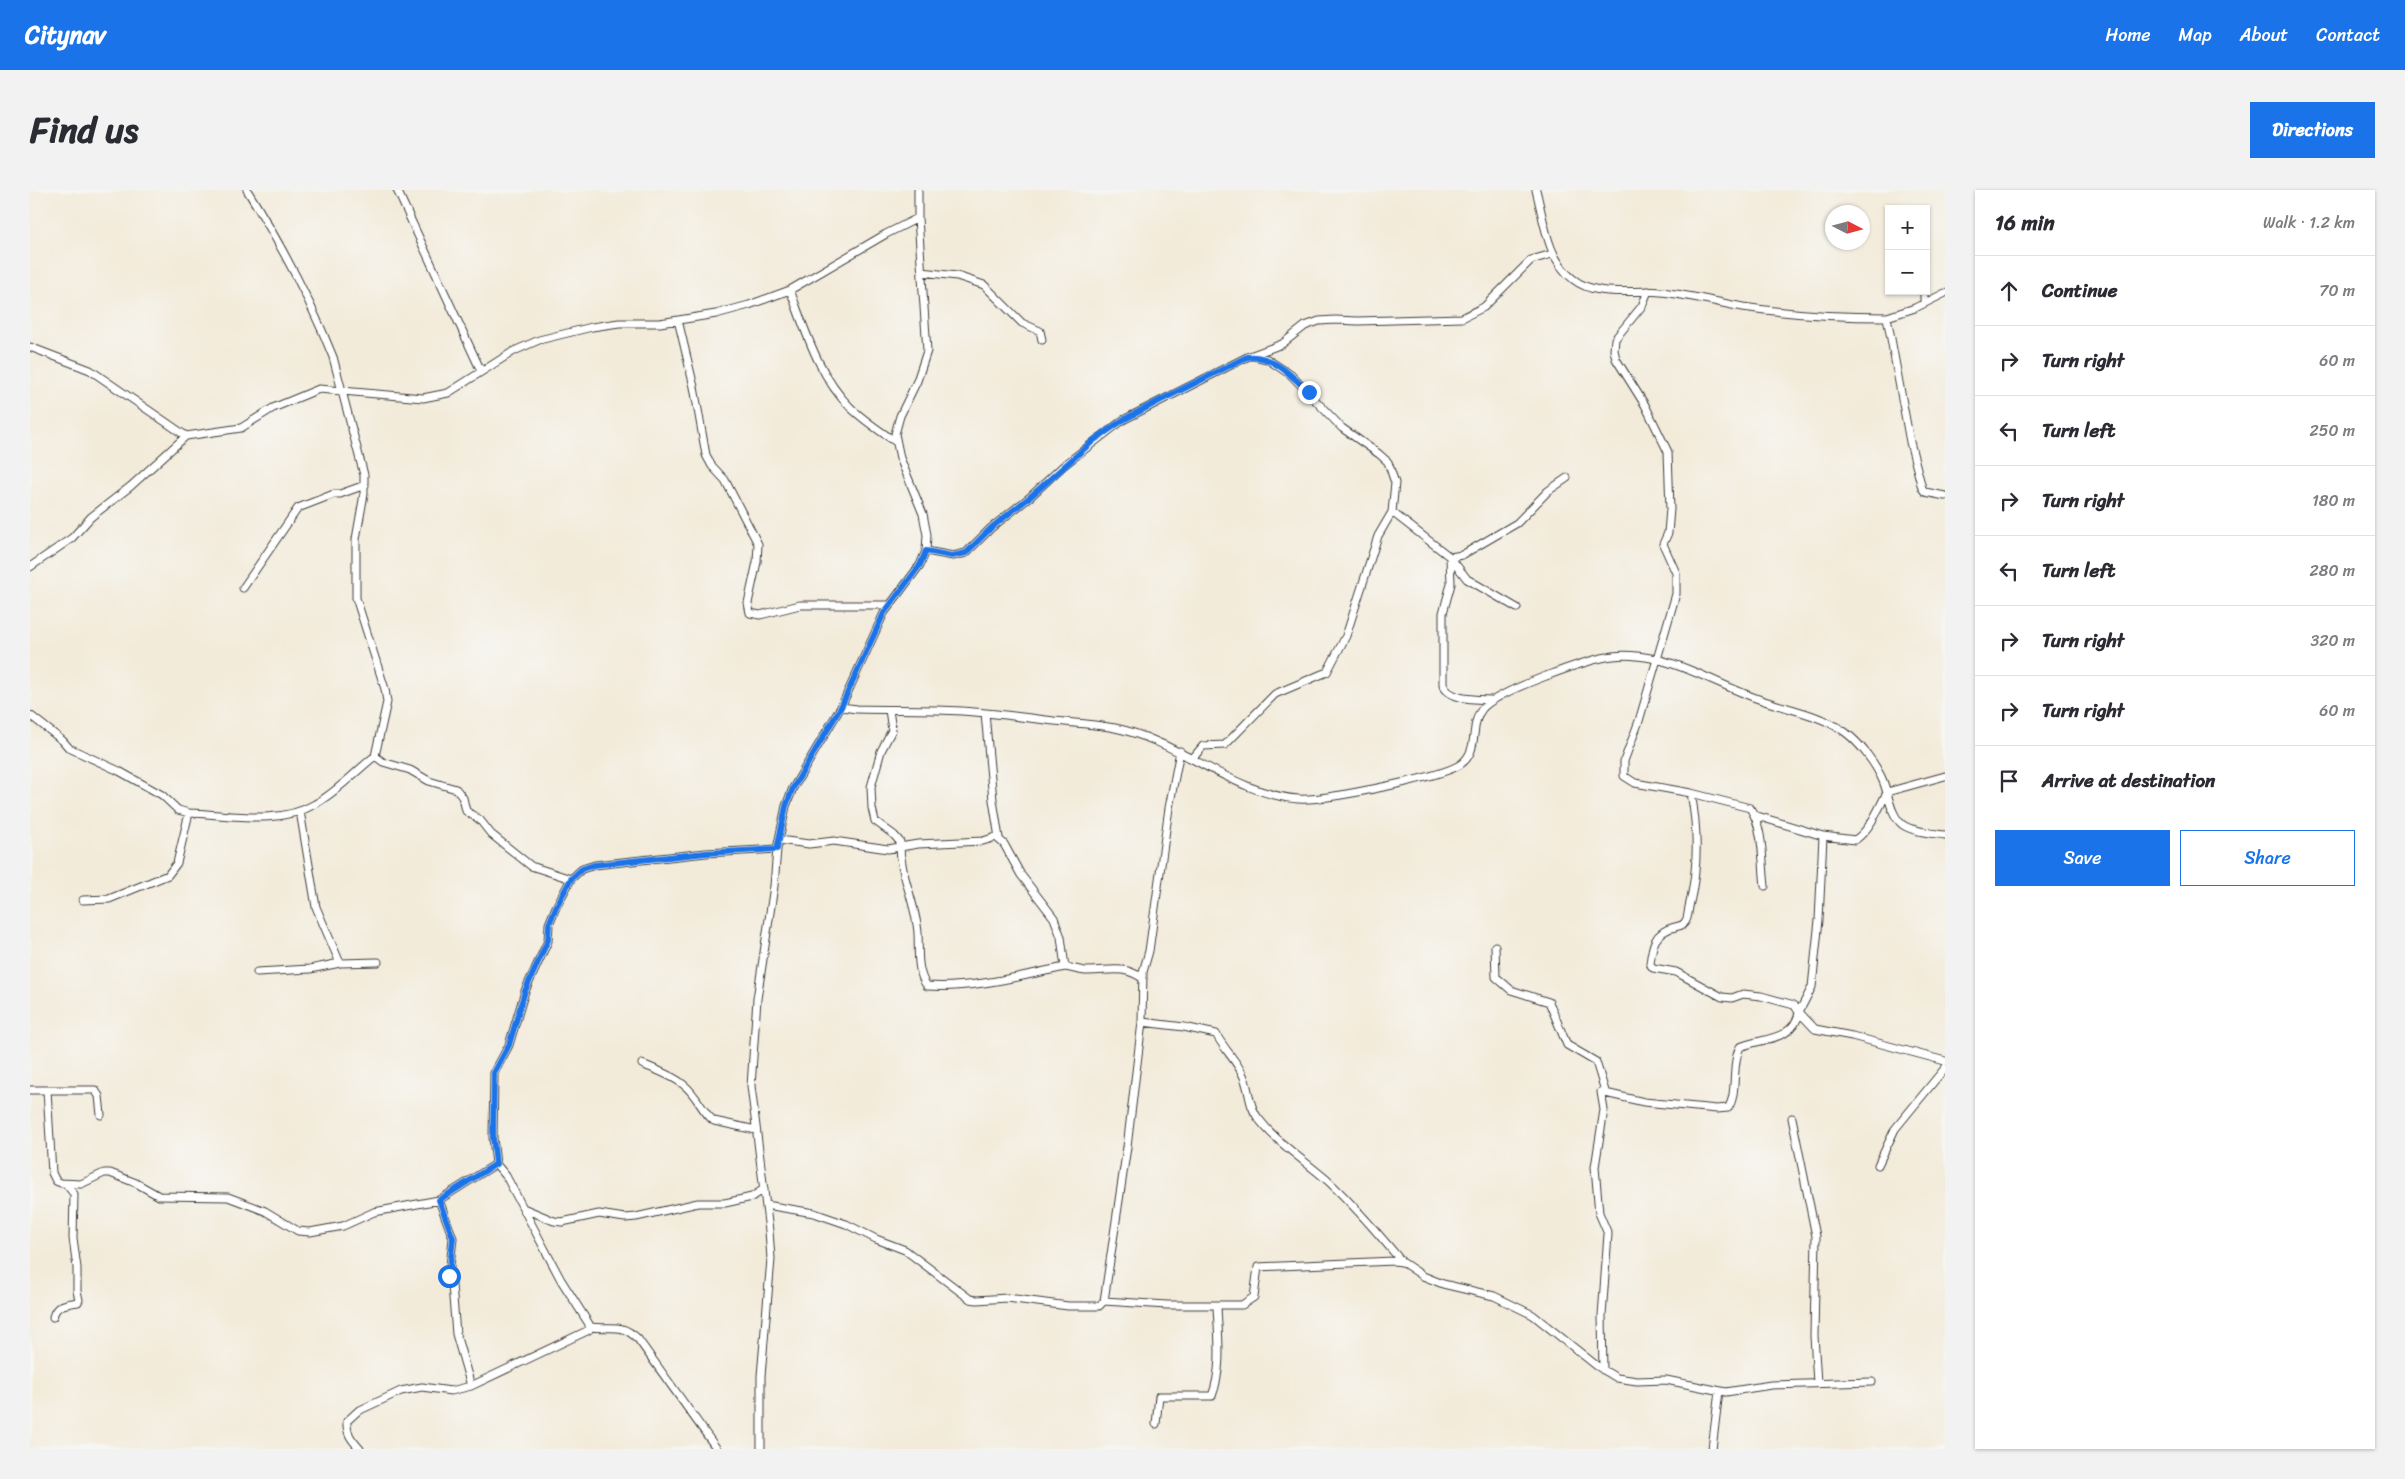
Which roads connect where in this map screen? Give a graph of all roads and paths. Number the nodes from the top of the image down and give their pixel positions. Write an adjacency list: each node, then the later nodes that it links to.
1 (248, 190): 19 (street)
2 (397, 190): 18 (street)
3 (918, 190): 5 (street)
4 (1536, 190): 6 (street)
5 (918, 218): 7 (street); 8 (street)
6 (1552, 254): 9 (street); 17 (street)
7 (922, 272): 15 (street); 21 (street)
8 (790, 290): 14 (street); 21 (street)
9 (1648, 291): 13 (street); 32 (street)
10 (1945, 293): 12 (street)
11 (1924, 295): 12 (street)
12 (1924, 302): 13 (street)
13 (1887, 317): 24 (street)
14 (678, 320): 18 (street); 30 (street)
15 (1042, 340)
16 (30, 347): 20 (street)
17 (1247, 357): 25 (street); 26 (street)
18 (481, 372): 19 (street)
19 (342, 392): 20 (street); 23 (street)
20 (186, 436): 28 (street)
21 (896, 442): 26 (street)
22 (1567, 478): 27 (street)
23 (365, 485): 29 (street); 39 (street)
24 (1945, 496)
25 (1392, 512): 27 (street); 40 (street)
26 (926, 551): 30 (street)
27 (1450, 557): 31 (street); 33 (street)
28 (30, 567)
29 (244, 588)
30 (889, 605): 34 (street)
31 (1517, 608)
32 (1657, 660): 33 (street); 42 (street); 43 (street)
33 (1493, 700): 40 (street)
34 (841, 707): 35 (street); 50 (street)
35 (889, 710): 36 (street); 51 (street)
36 (985, 713): 38 (street); 49 (street)
37 (30, 715): 45 (street)
38 (1180, 751): 40 (street); 61 (street)
39 (375, 756): 44 (street); 53 (street)
40 (1193, 758)
41 (1945, 776): 42 (street)
42 (1887, 792): 47 (street); 48 (street)
43 (1691, 793): 46 (street); 62 (street)
44 (300, 811): 45 (street); 58 (street)
45 (189, 813): 55 (street)
46 (1754, 815): 47 (street); 54 (street)
47 (1823, 836): 62 (street)
48 (1945, 836)
49 (999, 838): 51 (street); 59 (street)
50 (779, 840): 51 (street); 52 (street)
51 (899, 847): 59 (street)
52 (777, 849): 53 (street); 72 (street)
53 (571, 879): 73 (street)
54 (1765, 886)
55 (83, 900)
56 (1495, 946): 69 (street)
57 (378, 962): 58 (street)
58 (340, 963): 60 (street)
59 (1065, 967): 61 (street)
60 (257, 972)
61 (1142, 978): 63 (street)
62 (1799, 1012): 64 (street); 69 (street)
63 (1142, 1022): 80 (street); 81 (street)
64 (1945, 1061)
65 (642, 1064): 72 (street)
66 (1945, 1068): 74 (street)
67 (30, 1090): 68 (street)
68 (47, 1090): 70 (street); 75 (street)
69 (1605, 1091): 85 (street)
70 (101, 1114)
71 (1792, 1118): 87 (street)
72 (756, 1130): 76 (street)
73 (496, 1164): 77 (street); 79 (street)
74 (1878, 1166)
75 (66, 1184): 77 (street); 83 (street)
76 (764, 1189): 78 (street); 79 (street)
77 (439, 1200): 88 (street)
78 (766, 1204): 81 (street); 91 (street)
79 (523, 1208): 84 (street)
80 (1402, 1262): 82 (street); 85 (street)
81 (1104, 1301): 82 (street)
82 (1217, 1306): 90 (street)
83 (53, 1317)
84 (590, 1328): 88 (street); 93 (street)
85 (1603, 1370): 89 (street)
86 (1872, 1382): 87 (street)
87 (1817, 1383): 89 (street)
88 (471, 1386): 92 (street)
89 (1719, 1391): 94 (street)
90 (1156, 1424)
91 (762, 1448)
92 (360, 1449)
93 (716, 1449)
94 (1712, 1449)

